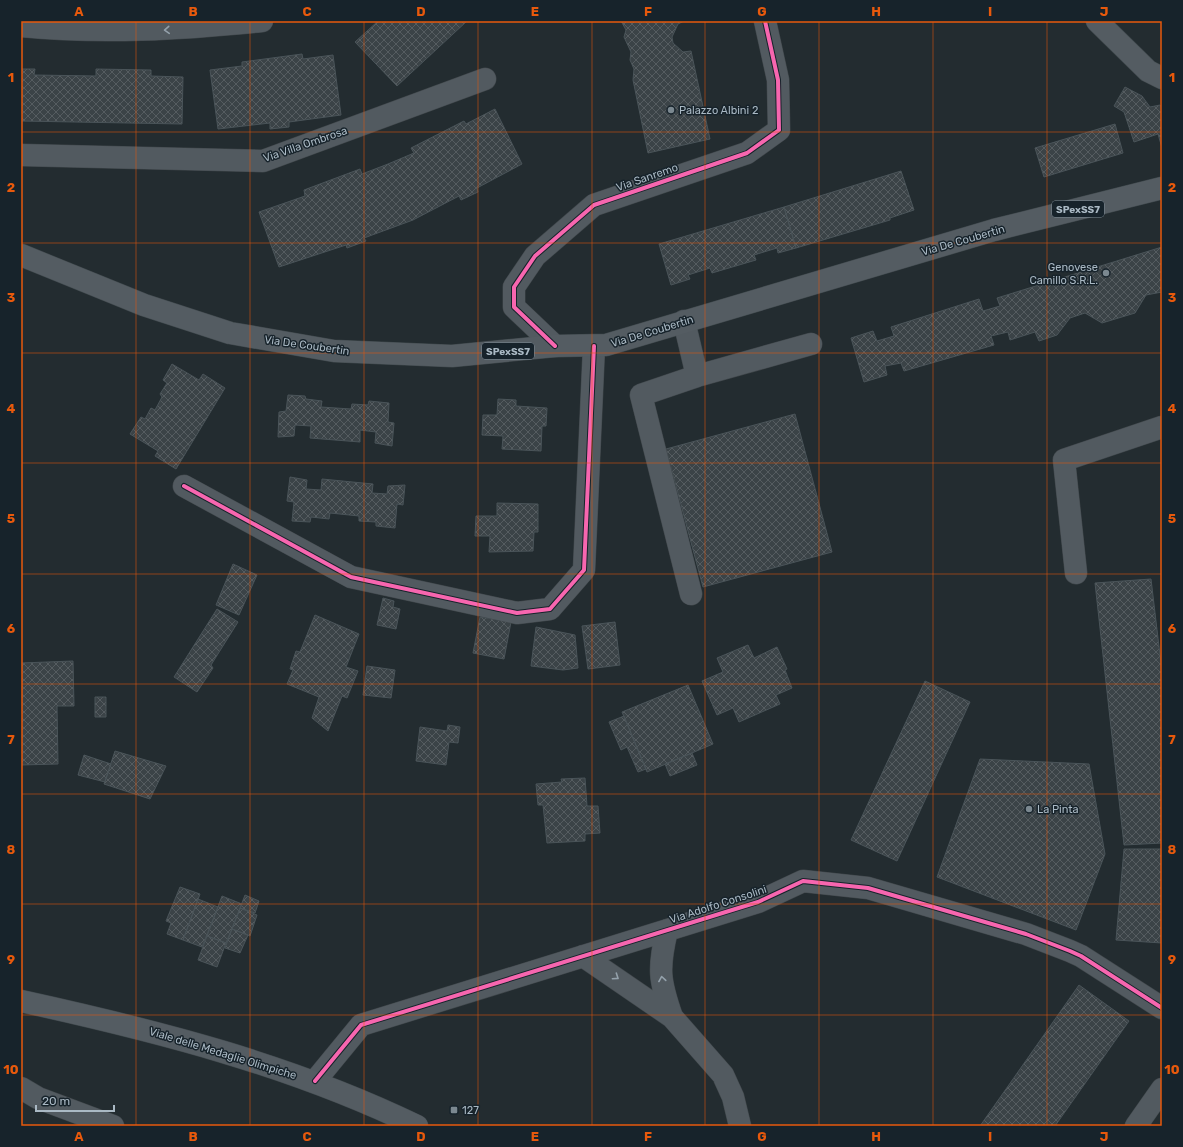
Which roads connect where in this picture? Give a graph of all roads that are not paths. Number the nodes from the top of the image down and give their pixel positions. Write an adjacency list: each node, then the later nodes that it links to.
1 (262, 21): 4 (street, one-way to 4)
2 (765, 21): 12 (street, Via Sanremo)
3 (1097, 21): 5 (main road)
4 (21, 26)
5 (1162, 78)
6 (485, 79): 7 (street, Via Villa Ombrosa)
7 (21, 155)
8 (1162, 188): 10 (main road, Via De Coubertin / SPexSS7)
9 (21, 255): 12 (main road, Via De Coubertin / SPexSS7)
10 (684, 321): 13 (main road, Via De Coubertin / SPexSS7); 14 (street)
11 (811, 344): 14 (street)
12 (555, 346): 13 (main road, Via De Coubertin / SPexSS7)
13 (594, 346): 16 (street)
14 (697, 376): 18 (street)
15 (1162, 427): 17 (street)
16 (184, 486)
17 (1076, 573)
18 (691, 594)
19 (668, 930): 20 (street, Via Adolfo Consolini); 22 (street, Via Adolfo Consolini); 23 (street, one-way to 19)
20 (583, 956): 23 (street, one-way to 23); 24 (street, Via Adolfo Consolini)
21 (21, 1001): 24 (main road, Viale delle Medaglie Olimpiche)
22 (1162, 1008)
23 (672, 1017): 29 (street)
24 (315, 1081): 28 (main road, Viale delle Medaglie Olimpiche)
25 (21, 1088): 27 (street)
26 (1162, 1089): 30 (street)
27 (113, 1126)
28 (417, 1126)
29 (740, 1126)
30 (1136, 1126)

